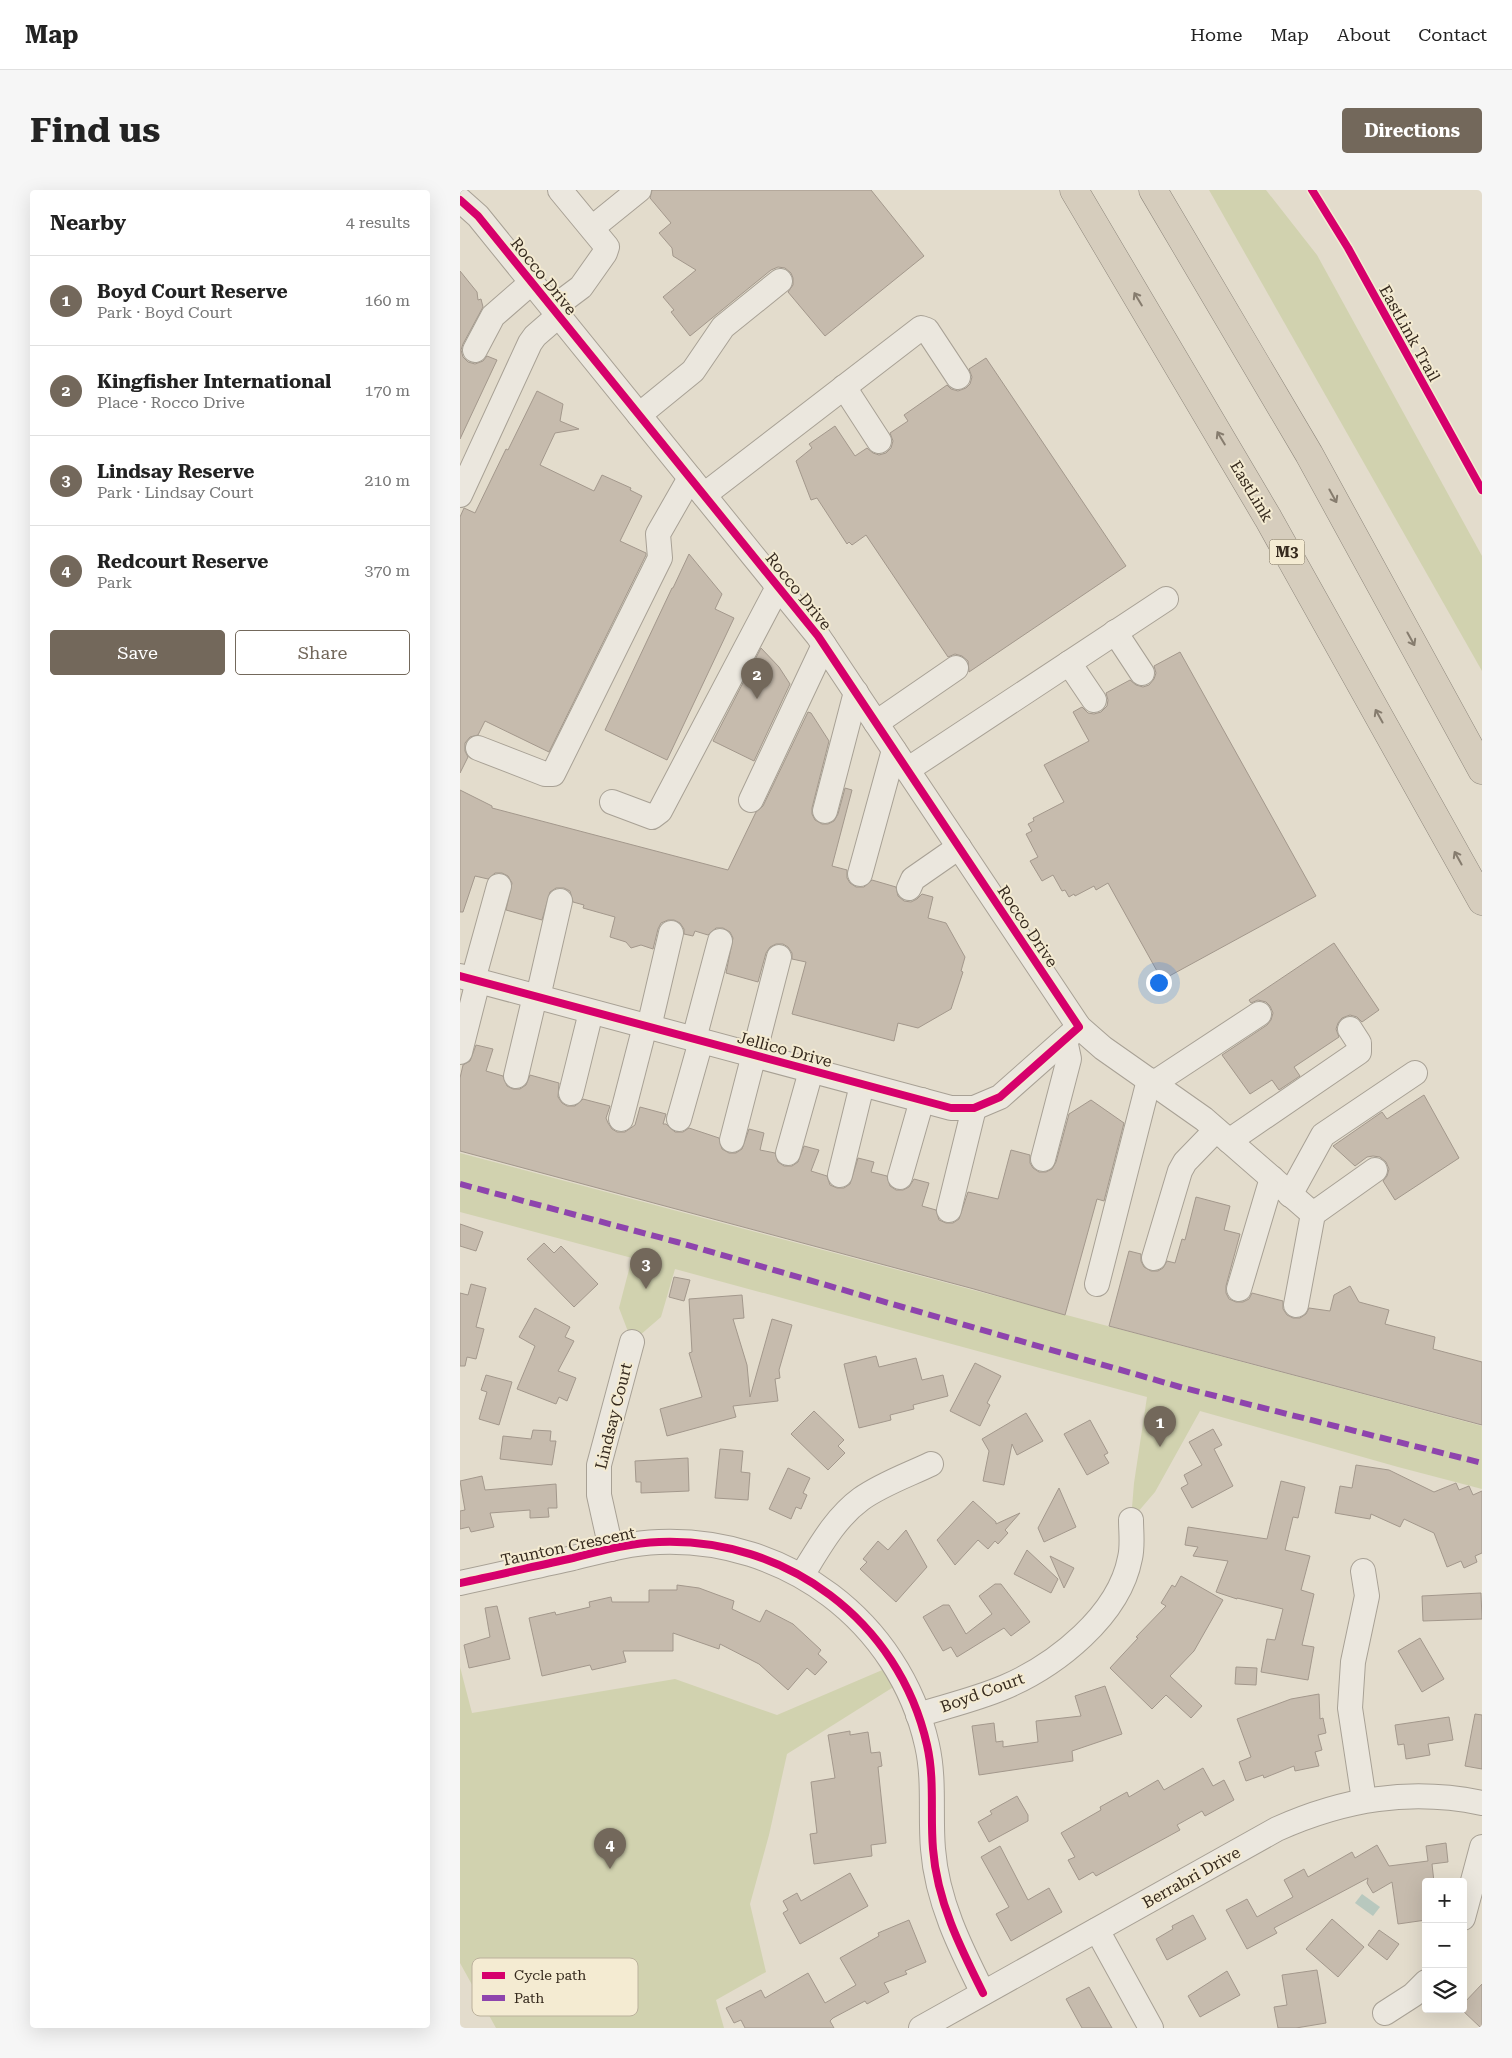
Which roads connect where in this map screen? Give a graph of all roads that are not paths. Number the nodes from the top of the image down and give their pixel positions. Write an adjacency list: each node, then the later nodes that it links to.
1 (560, 190): 7 (street)
2 (639, 190): 7 (street)
3 (1153, 190): 16 (highway)
4 (1159, 190): 16 (highway)
5 (1075, 196): 41 (highway, EastLink / M3, one-way to 5)
6 (460, 200): 9 (street, Rocco Drive)
7 (592, 228): 10 (street)
8 (780, 281): 14 (street)
9 (532, 282): 10 (street, Rocco Drive); 11 (street)
10 (556, 312): 14 (street, Rocco Drive); 18 (street)
11 (475, 350)
12 (958, 377): 13 (street)
13 (844, 387): 15 (street); 17 (street)
14 (640, 415): 17 (street, Rocco Drive)
15 (879, 441)
16 (1309, 454): 32 (highway, one-way to 32)
17 (697, 486): 19 (street, Rocco Drive); 29 (street)
18 (460, 495)
19 (778, 586): 22 (street, Rocco Drive); 34 (street)
20 (1166, 599): 21 (street)
21 (1115, 632): 23 (street); 25 (street)
22 (824, 645): 26 (street, Rocco Drive); 33 (street)
23 (1069, 663): 27 (street); 31 (street)
24 (956, 668): 28 (street)
25 (1142, 673)
26 (856, 692): 28 (street, Rocco Drive); 35 (street)
27 (1094, 700)
28 (876, 723): 30 (street, Rocco Drive)
29 (478, 748)
30 (894, 750): 31 (street, Rocco Drive); 37 (street)
31 (907, 770): 36 (street, Rocco Drive)
32 (1482, 770)
33 (751, 800)
34 (612, 802)
35 (825, 811)
36 (958, 847): 39 (street); 51 (street, Rocco Drive)
37 (860, 874)
38 (499, 886): 45 (street)
39 (909, 888)
40 (560, 900): 46 (street)
41 (1482, 901)
42 (672, 933): 49 (street)
43 (720, 941): 52 (street)
44 (779, 957): 54 (street)
45 (471, 979): 46 (street, Jellico Drive); 53 (street)
46 (536, 997): 47 (street, Jellico Drive); 57 (street)
47 (591, 1012): 49 (street, Jellico Drive); 60 (street)
48 (1259, 1014): 58 (street)
49 (647, 1026): 52 (street, Jellico Drive); 63 (street)
50 (1350, 1030): 65 (street)
51 (1072, 1034): 58 (street, Rocco Drive); 62 (street, Jellico Drive); 68 (street)
52 (697, 1040): 54 (street, Jellico Drive); 64 (street)
53 (460, 1052)
54 (754, 1055): 55 (street, Jellico Drive); 66 (street)
55 (811, 1071): 59 (street, Jellico Drive); 67 (street)
56 (1415, 1073): 73 (street)
57 (516, 1076)
58 (1152, 1082): 65 (street, Rocco Drive); 77 (street)
59 (862, 1085): 61 (street, Jellico Drive); 70 (street)
60 (570, 1093)
61 (922, 1100): 62 (street, Jellico Drive); 71 (street)
62 (974, 1108): 74 (street)
63 (621, 1119)
64 (679, 1119)
65 (1223, 1136): 72 (street, Rocco Drive); 76 (street)
66 (732, 1140)
67 (788, 1153)
68 (1043, 1159)
69 (1375, 1170): 75 (street)
70 (840, 1175)
71 (900, 1177)
72 (1272, 1178): 73 (street, Rocco Drive); 78 (street)
73 (1290, 1195): 75 (street, Rocco Drive)
74 (949, 1210)
75 (1313, 1214): 79 (street)
76 (1154, 1258)
77 (1097, 1284)
78 (1239, 1289)
79 (1296, 1305)
80 (632, 1342): 83 (street, Lindsay Court)
81 (931, 1464): 85 (street)
82 (1131, 1520): 87 (street, Boyd Court)
83 (612, 1549): 85 (street, Taunton Crescent); 86 (street, Taunton Crescent)
84 (1363, 1571): 88 (street)
85 (802, 1575): 87 (street, Taunton Crescent)
86 (460, 1583)
87 (918, 1715): 94 (street, Taunton Crescent)
88 (1364, 1800): 89 (street, Berrabri Drive); 92 (street, Berrabri Drive)
89 (1482, 1803)
90 (1482, 1847): 91 (street)
91 (1467, 1903)
92 (1097, 1930): 94 (street, Berrabri Drive); 97 (street)
93 (1422, 1986): 95 (street)
94 (982, 1993): 96 (street, Berrabri Drive)
95 (1386, 2013)
96 (921, 2028)
97 (1151, 2028)

